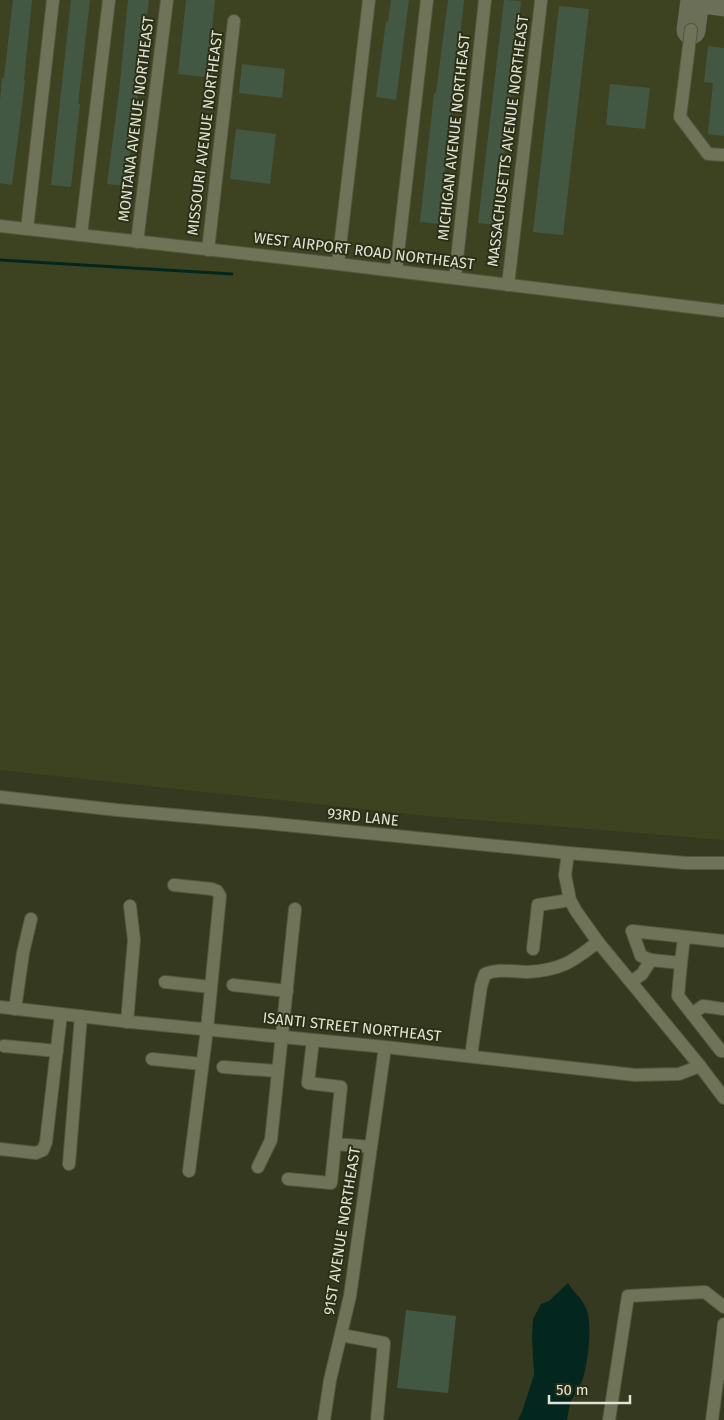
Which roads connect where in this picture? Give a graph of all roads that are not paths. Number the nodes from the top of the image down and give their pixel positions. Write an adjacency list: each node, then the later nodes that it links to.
1 (53, 0): 12 (street)
2 (109, 0): 13 (street)
3 (167, 0): 14 (street, MONTANA AVENUE NORTHEAST)
4 (369, 0): 16 (street)
5 (427, 0): 17 (street)
6 (485, 0): 18 (street, MICHIGAN AVENUE NORTHEAST)
7 (541, 1): 19 (street, MASSACHUSETTS AVENUE NORTHEAST)
8 (234, 21): 15 (street, MISSOURI AVENUE NORTHEAST)
9 (691, 30): 10 (street)
10 (724, 155)
11 (0, 226): 12 (street, WEST AIRPORT ROAD NORTHEAST)
12 (27, 229): 13 (street, WEST AIRPORT ROAD NORTHEAST)
13 (80, 235): 14 (street, WEST AIRPORT ROAD NORTHEAST)
14 (137, 242): 15 (street, WEST AIRPORT ROAD NORTHEAST)
15 (208, 250): 16 (street, WEST AIRPORT ROAD NORTHEAST)
16 (338, 264): 17 (street, WEST AIRPORT ROAD NORTHEAST)
17 (396, 271): 18 (street, WEST AIRPORT ROAD NORTHEAST)
18 (455, 278): 19 (street, WEST AIRPORT ROAD NORTHEAST)
19 (508, 285): 20 (street, WEST AIRPORT ROAD NORTHEAST)
20 (724, 310)
21 (0, 797): 22 (street, 93RD LANE)
22 (568, 854): 23 (street, 93RD LANE); 25 (street)
23 (724, 863)
24 (174, 885): 38 (street)
25 (570, 900): 31 (street); 32 (street)
26 (130, 906): 46 (street)
27 (295, 908): 39 (street)
28 (31, 919): 41 (street)
29 (684, 936): 30 (street); 33 (street); 34 (street)
30 (724, 941)
31 (598, 942): 36 (street); 54 (street)
32 (533, 949)
33 (651, 960): 34 (street); 36 (street)
34 (681, 963): 44 (street)
35 (165, 982): 38 (street)
36 (631, 982): 57 (street)
37 (233, 985): 39 (street)
38 (211, 987): 47 (street)
39 (287, 991): 48 (street)
40 (0, 1007): 41 (street, ISANTI STREET NORTHEAST)
41 (14, 1009): 43 (street, ISANTI STREET NORTHEAST)
42 (724, 1009): 44 (street)
43 (61, 1014): 45 (street, ISANTI STREET NORTHEAST); 52 (street)
44 (692, 1014): 53 (street)
45 (81, 1016): 46 (street, ISANTI STREET NORTHEAST); 64 (street)
46 (127, 1022): 47 (street, ISANTI STREET NORTHEAST)
47 (207, 1029): 48 (street, ISANTI STREET NORTHEAST); 56 (street)
48 (281, 1036): 49 (street, ISANTI STREET NORTHEAST); 59 (street)
49 (313, 1040): 51 (street, ISANTI STREET NORTHEAST); 61 (street)
50 (4, 1046): 52 (street)
51 (385, 1046): 54 (street, ISANTI STREET NORTHEAST); 62 (street, 91ST AVENUE NORTHEAST)
52 (57, 1051): 63 (street)
53 (724, 1052)
54 (471, 1056): 57 (street, ISANTI STREET NORTHEAST)
55 (152, 1059): 56 (street)
56 (202, 1064): 66 (street)
57 (700, 1066): 60 (street)
58 (224, 1067): 59 (street)
59 (278, 1071): 65 (street)
60 (724, 1098)
61 (336, 1144): 62 (street); 67 (street)
62 (371, 1147): 70 (street, 91ST AVENUE NORTHEAST)
63 (0, 1149)
64 (69, 1164)
65 (258, 1166)
66 (188, 1171)
67 (288, 1179)
68 (724, 1307): 74 (street)
69 (724, 1324): 71 (street)
70 (341, 1335): 72 (street, 91ST AVENUE NORTHEAST); 73 (street)
71 (721, 1374): 75 (street)
72 (324, 1420)
73 (377, 1420)
74 (609, 1420)
75 (712, 1420)

